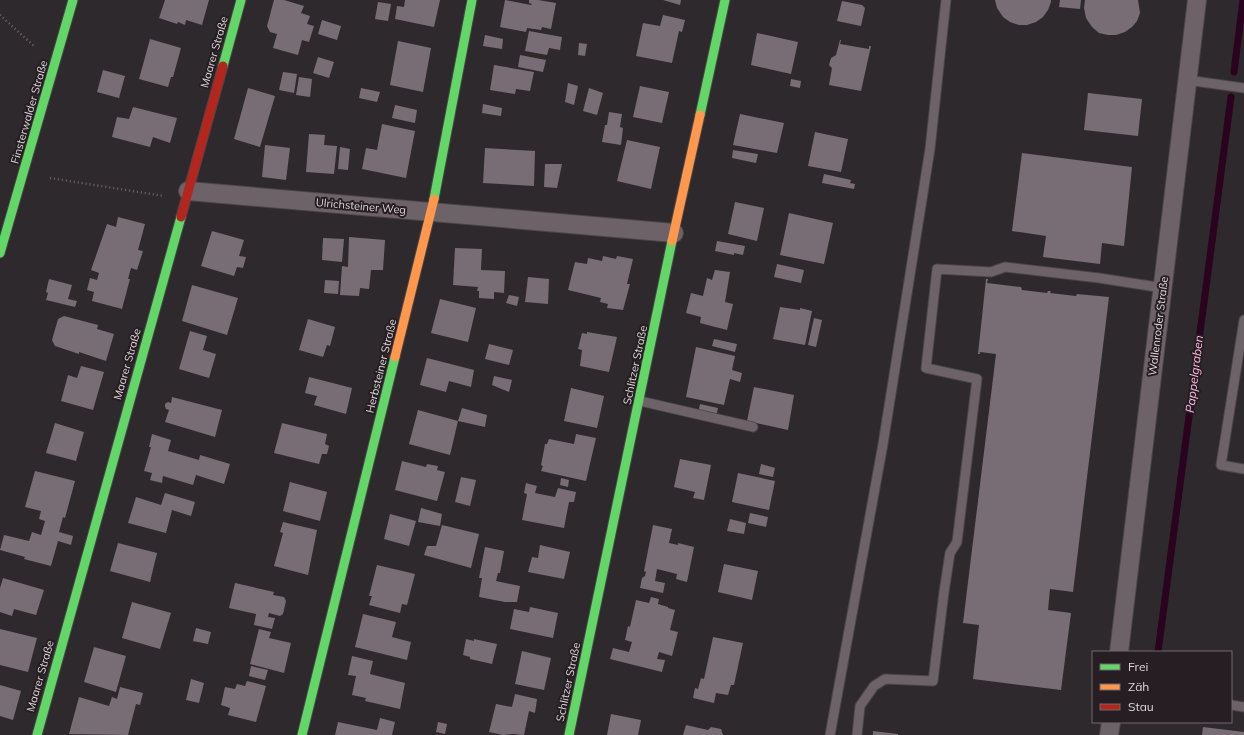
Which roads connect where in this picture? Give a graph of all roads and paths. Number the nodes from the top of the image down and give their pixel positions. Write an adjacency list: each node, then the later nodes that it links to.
1 (73, 0): 15 (street, Finsterwalder Straße)
2 (241, 0): 12 (street, Maarer Straße)
3 (472, 0): 13 (street, Herbsteiner Straße)
4 (725, 0): 14 (street, Schlitzer Straße)
5 (946, 0): 28 (lane)
6 (1197, 0): 9 (street, Wallenroder Straße)
7 (0, 16): 8 (path)
8 (35, 47)
9 (1188, 80): 10 (lane); 16 (street, Wallenroder Straße)
10 (1244, 88)
11 (50, 178): 12 (path)
12 (188, 191): 13 (street, Ulrichsteiner Weg); 25 (street, Maarer Straße)
13 (431, 212): 14 (street, Ulrichsteiner Weg); 26 (street, Herbsteiner Straße)
14 (674, 233): 18 (street, Schlitzer Straße)
15 (0, 253)
16 (1163, 288): 21 (street, Wallenroder Straße); 29 (lane)
17 (1244, 320): 20 (lane)
18 (640, 401): 19 (lane); 27 (street, Schlitzer Straße)
19 (753, 427)
20 (1244, 469)
21 (1119, 651)
22 (1232, 704): 23 (lane)
23 (1244, 706)
24 (1111, 723): 30 (street)
25 (36, 735)
26 (302, 735)
27 (569, 735)
28 (830, 735)
29 (857, 735)
30 (1109, 735)

